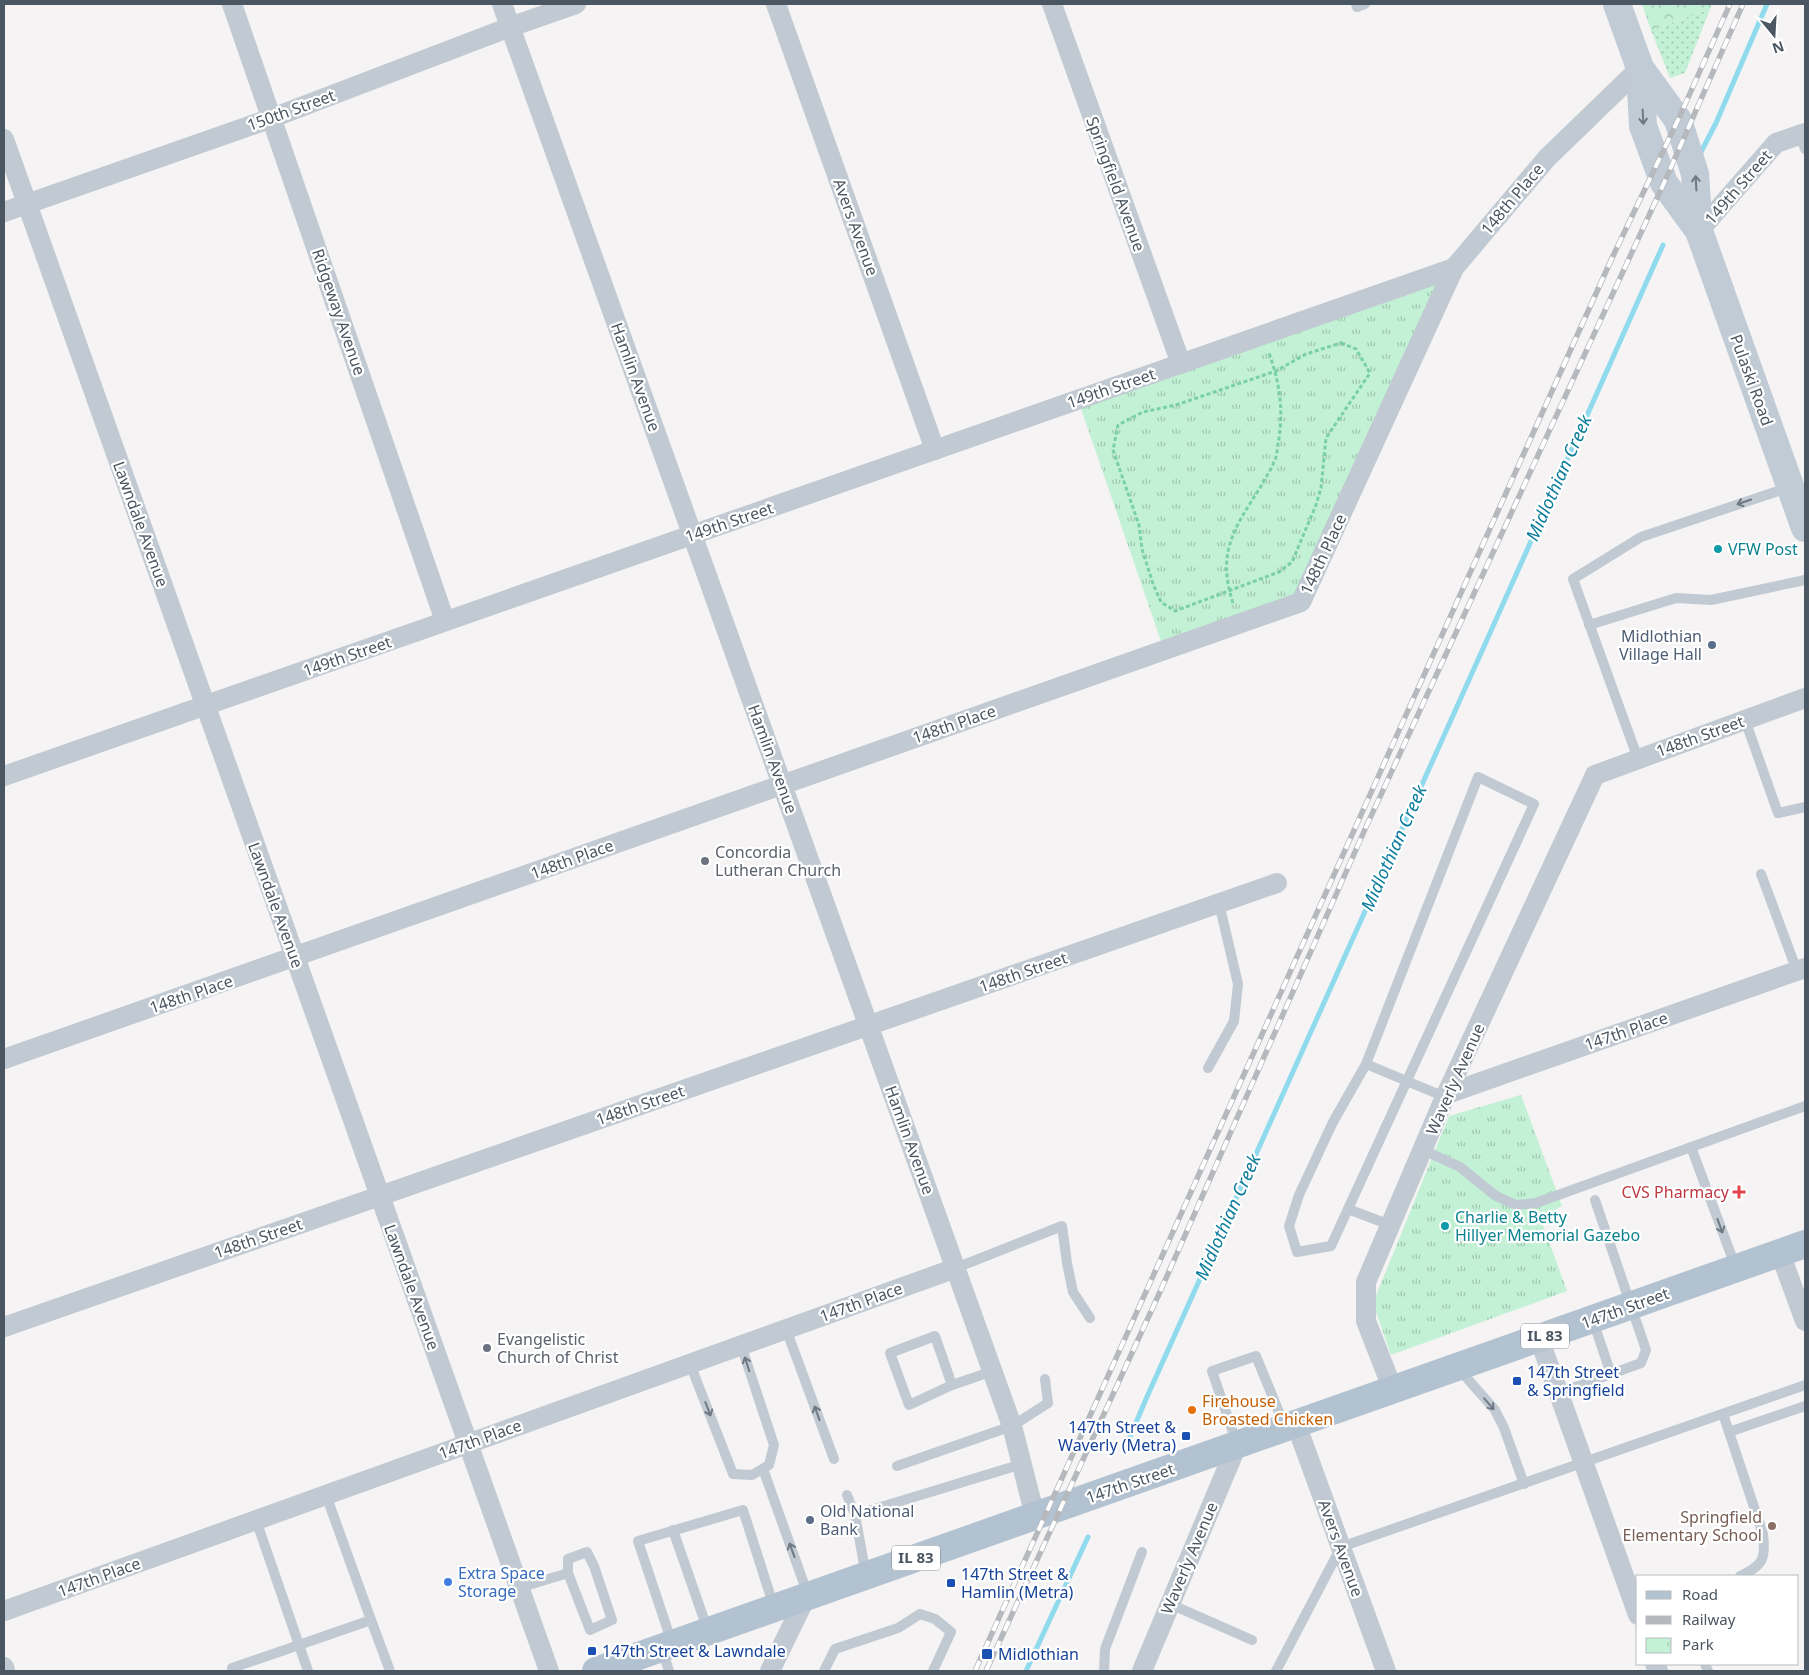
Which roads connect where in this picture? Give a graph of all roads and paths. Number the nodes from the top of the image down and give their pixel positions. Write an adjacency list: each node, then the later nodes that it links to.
1 (232, 4): 11 (street, Ridgeway Avenue)
2 (502, 4): 9 (street, Hamlin Avenue)
3 (576, 4): 9 (street, 150th Street)
4 (776, 4): 21 (street, Avers Avenue)
5 (1052, 4): 19 (street, Springfield Avenue)
6 (1356, 4): 7 (lane)
7 (1365, 4)
8 (1617, 4): 10 (main road, Pulaski Road)
9 (510, 26): 11 (street, 150th Street); 24 (street, Hamlin Avenue)
10 (1640, 68): 16 (main road, Pulaski Road); 17 (street, 148th Place)
11 (272, 118): 14 (street, 150th Street); 28 (street, Ridgeway Avenue)
12 (4, 139): 14 (street, Lawndale Avenue)
13 (1803, 139): 16 (street, 149th Street)
14 (27, 204): 15 (street, 150th Street); 31 (street, Lawndale Avenue)
15 (4, 212)
16 (1699, 231): 22 (main road, Pulaski Road)
17 (1454, 268): 19 (street, 149th Street); 36 (street, 148th Place)
18 (1269, 353): 20 (path)
19 (1181, 364): 21 (street, 149th Street)
20 (1276, 371): 26 (path); 26 (path); 26 (path)
21 (935, 450): 24 (street, 149th Street)
22 (1790, 487): 23 (main road, Pulaski Road); 29 (lane, one-way to 29)
23 (1805, 528)
24 (692, 535): 28 (street, 149th Street); 36 (street, Hamlin Avenue)
25 (1805, 580): 29 (lane)
26 (1229, 591): 27 (path)
27 (1233, 603)
28 (445, 621): 31 (street, 149th Street)
29 (1589, 625): 33 (lane)
30 (1805, 698): 32 (street, 148th Street)
31 (205, 705): 35 (street, 149th Street); 41 (street, Lawndale Avenue)
32 (1745, 720): 33 (street, 148th Street); 37 (lane)
33 (1638, 759): 34 (street, 148th Street)
34 (1595, 775): 48 (street, Waverly Avenue)
35 (4, 776)
36 (782, 784): 41 (street, 148th Place); 43 (street, Hamlin Avenue)
37 (1805, 806)
38 (1760, 874): 42 (lane)
39 (1277, 883): 40 (street, 148th Street)
40 (1219, 903): 43 (street, 148th Street); 46 (lane)
41 (295, 957): 44 (street, 148th Place); 52 (street, Lawndale Avenue)
42 (1801, 969): 48 (street, 147th Place)
43 (869, 1026): 52 (street, 148th Street); 58 (street, Hamlin Avenue)
44 (4, 1059)
45 (1366, 1064): 47 (lane); 47 (lane); 54 (lane)
46 (1208, 1068)
47 (1408, 1082): 48 (lane); 54 (lane)
48 (1446, 1096): 51 (street, Waverly Avenue)
49 (1805, 1106): 50 (lane)
50 (1691, 1147): 51 (lane); 59 (lane, one-way to 59)
51 (1422, 1150): 55 (street, Waverly Avenue)
52 (380, 1196): 64 (street, 148th Street); 82 (street, Lawndale Avenue)
53 (1596, 1200): 60 (lane)
54 (1348, 1209): 55 (lane)
55 (1390, 1225): 75 (street, Waverly Avenue)
56 (1805, 1244): 57 (main road, 147th Street / IL 83)
57 (1780, 1253): 59 (main road, 147th Street / IL 83); 63 (street)
58 (956, 1268): 61 (lane); 65 (street, 147th Place); 70 (street, Hamlin Avenue)
59 (1736, 1268): 60 (main road, 147th Street / IL 83)
60 (1631, 1306): 62 (main road, 147th Street / IL 83); 71 (lane)
61 (1090, 1318)
62 (1592, 1319): 66 (main road, 147th Street / IL 83); 71 (lane)
63 (1805, 1321)
64 (4, 1327)
65 (786, 1329): 67 (street, 147th Place); 84 (lane, one-way to 65)
66 (1539, 1338): 69 (main road, 147th Street / IL 83); 76 (street)
67 (741, 1345): 68 (street, 147th Place); 88 (lane, one-way to 67)
68 (690, 1364): 82 (street, 147th Place); 88 (lane, one-way to 88)
69 (1457, 1367): 75 (main road, 147th Street / IL 83); 89 (lane, one-way to 89)
70 (992, 1371): 73 (lane); 79 (street, Hamlin Avenue)
71 (1611, 1374): 76 (lane)
72 (1045, 1379): 79 (lane)
73 (952, 1385): 73 (lane)
74 (1805, 1385): 78 (lane)
75 (1393, 1390): 80 (main road, 147th Street / IL 83)
76 (1559, 1393): 85 (street)
77 (1805, 1406): 81 (lane)
78 (1723, 1414): 81 (lane); 85 (lane)
79 (1012, 1426): 86 (street, Hamlin Avenue); 87 (lane)
80 (1291, 1426): 83 (main road, 147th Street / IL 83); 83 (lane); 96 (street, Avers Avenue)
81 (1729, 1432): 99 (lane)
82 (468, 1443): 90 (street, 147th Place); 101 (street, Lawndale Avenue)
83 (1237, 1445): 93 (main road, 147th Street / IL 83); 103 (street, Waverly Avenue)
84 (834, 1459)
85 (1584, 1463): 89 (lane); 104 (street)
86 (1022, 1464): 92 (lane); 93 (street, Hamlin Avenue)
87 (897, 1466)
88 (763, 1469): 102 (lane, one-way to 88)
89 (1524, 1484): 96 (lane)
90 (326, 1495): 94 (street, 147th Place); 107 (lane)
91 (847, 1495): 92 (lane)
92 (855, 1515): 100 (lane)
93 (1034, 1516): 100 (main road, 147th Street / IL 83)
94 (256, 1520): 106 (street, 147th Place); 110 (lane)
95 (672, 1530): 105 (lane); 108 (lane); 111 (lane)
96 (1341, 1547): 124 (lane); 125 (street, Avers Avenue)
97 (1142, 1552): 122 (lane)
98 (568, 1573): 98 (lane); 101 (lane)
99 (1742, 1575)
100 (866, 1576): 102 (main road, 147th Street / IL 83)
101 (519, 1588): 117 (street, Lawndale Avenue)
102 (807, 1597): 105 (main road, 147th Street / IL 83); 119 (street)
103 (1170, 1604): 109 (lane); 123 (street, Waverly Avenue)
104 (1636, 1607)
105 (774, 1608): 108 (main road, 147th Street / IL 83)
106 (4, 1611)
107 (371, 1620): 110 (lane); 116 (lane)
108 (709, 1631): 111 (main road, 147th Street / IL 83)
109 (1252, 1640)
110 (298, 1644): 114 (lane); 115 (lane)
111 (668, 1654): 118 (main road, 147th Street / IL 83)
112 (4, 1667): 113 (street)
113 (5, 1671)
114 (233, 1671)
115 (308, 1671)
116 (390, 1671)
117 (549, 1671)
118 (596, 1671)
119 (770, 1671)
120 (824, 1671): 121 (lane)
121 (933, 1671)
122 (1104, 1671)
123 (1142, 1671)
124 (1276, 1671)
125 (1386, 1671)

